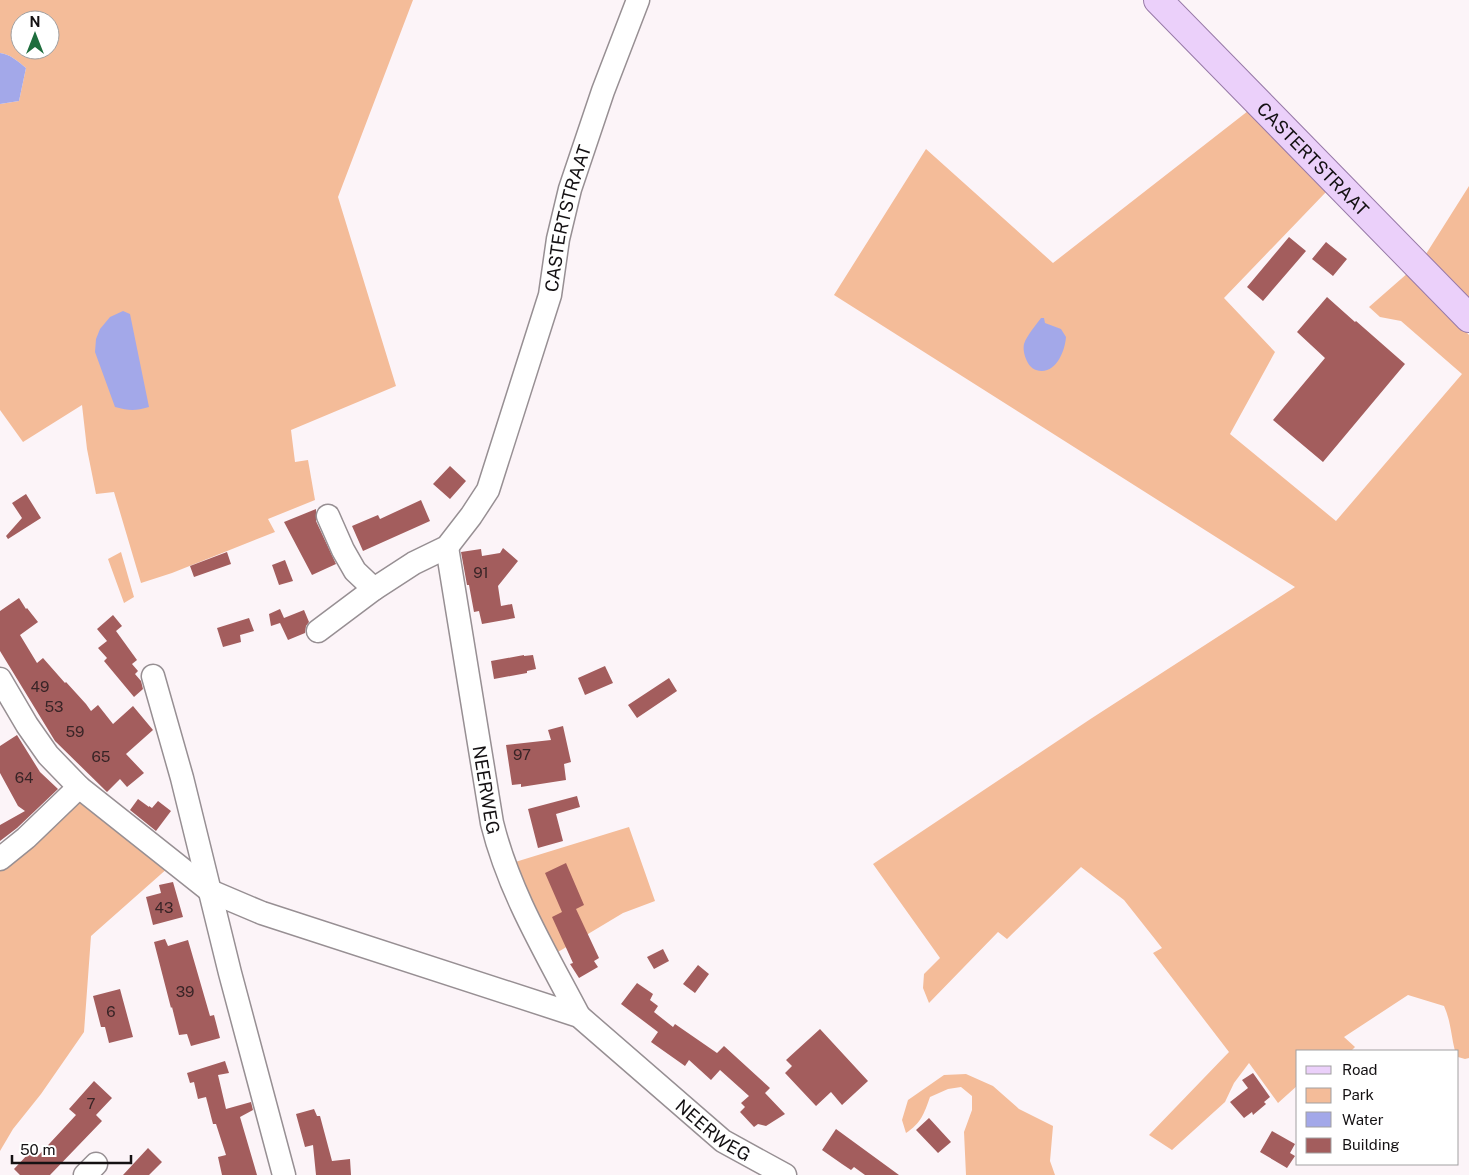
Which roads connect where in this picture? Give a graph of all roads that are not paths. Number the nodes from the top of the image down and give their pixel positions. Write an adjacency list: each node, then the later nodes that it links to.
1 (638, 0): 5 (street, CASTERTSTRAAT)
2 (1158, 0): 3 (main road, CASTERTSTRAAT)
3 (1469, 318)
4 (328, 516): 6 (street)
5 (447, 547): 6 (street); 13 (street, NEERWEG)
6 (374, 589): 7 (street)
7 (318, 631)
8 (153, 676): 12 (street)
9 (0, 679): 10 (street, NEERWEG)
10 (79, 786): 11 (street); 12 (street, NEERWEG)
11 (0, 859)
12 (210, 891): 13 (street, NEERWEG); 14 (street)
13 (579, 1016): 15 (street, NEERWEG)
14 (284, 1175)
15 (785, 1175)

